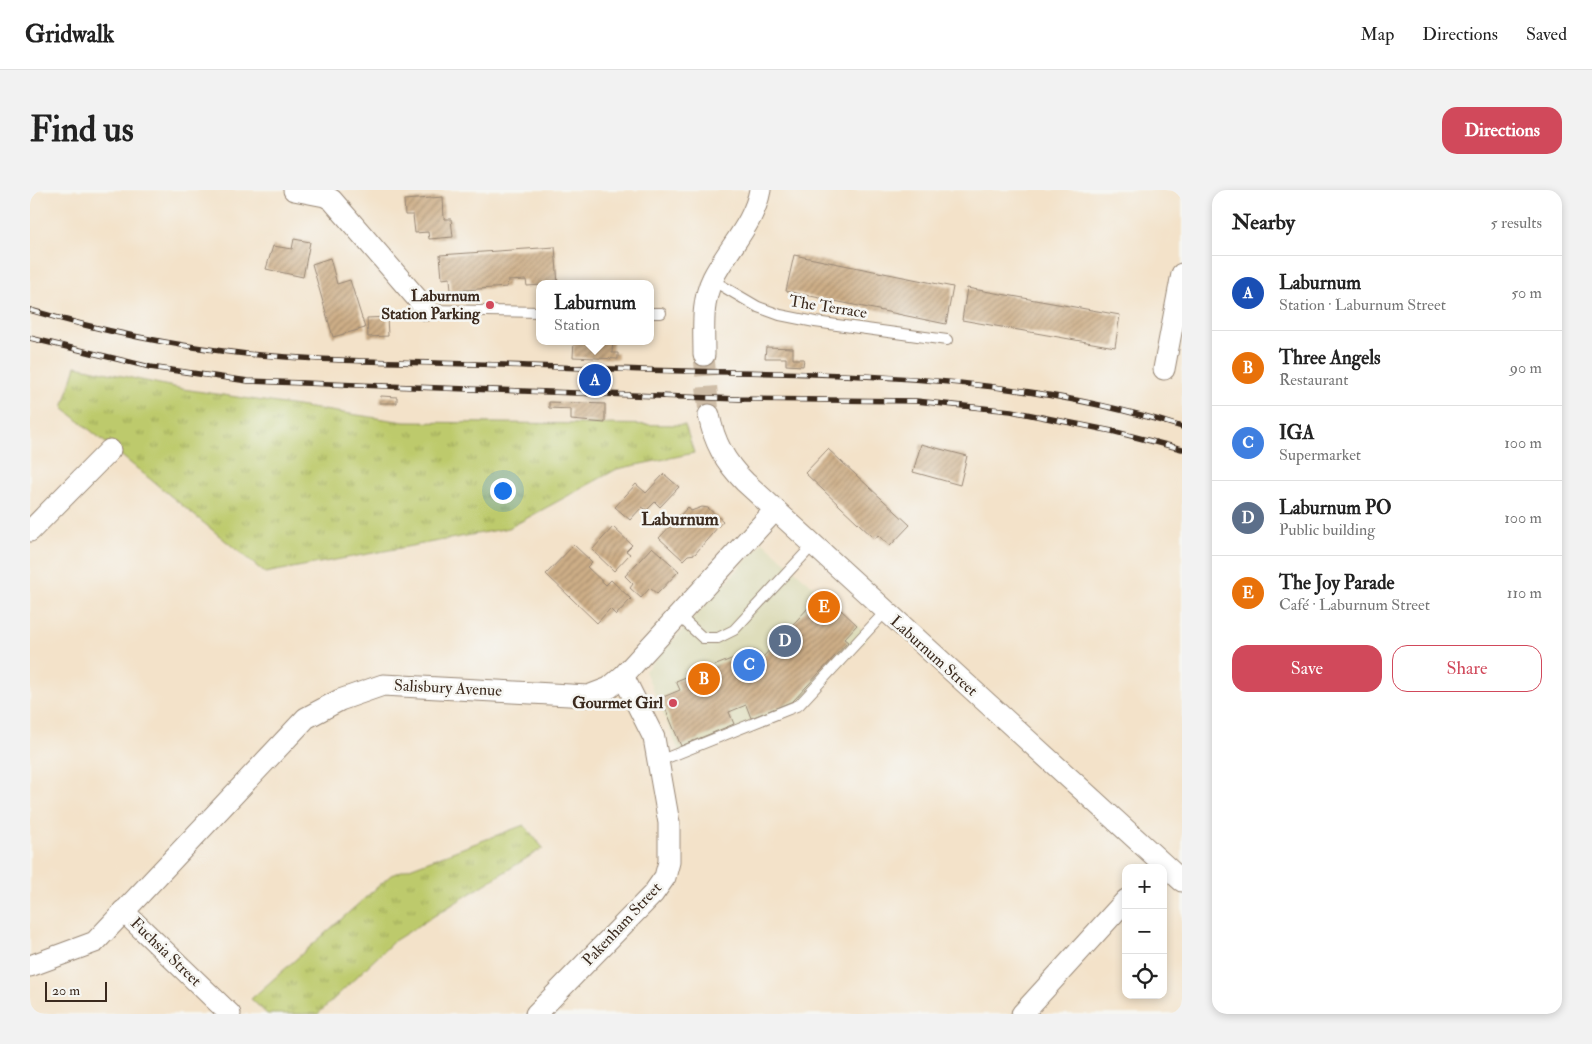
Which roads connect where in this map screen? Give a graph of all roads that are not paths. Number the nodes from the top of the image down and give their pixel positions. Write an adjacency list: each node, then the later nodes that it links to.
1 (760, 190): 4 (street)
2 (305, 191): 5 (street)
3 (1182, 274): 11 (street)
4 (712, 280): 9 (lane, The Terrace); 10 (street)
5 (427, 310): 6 (lane)
6 (536, 312)
7 (654, 313): 8 (lane)
8 (661, 313)
9 (947, 340)
10 (704, 355)
11 (1164, 369)
12 (710, 414): 14 (street, Laburnum Street)
13 (110, 450): 15 (street)
14 (775, 510): 16 (street, Laburnum Street); 18 (street, Salisbury Avenue)
15 (30, 531)
16 (813, 545): 17 (street, Laburnum Street); 18 (lane)
17 (886, 611): 20 (lane); 21 (street, Laburnum Street)
18 (679, 616): 19 (street, Salisbury Avenue)
19 (623, 676): 20 (street, Pakenham Street); 25 (street, Salisbury Avenue)
20 (659, 761): 28 (street, Pakenham Street)
21 (1156, 864)
22 (1167, 872): 23 (street, Laburnum Street)
23 (1182, 882)
24 (1122, 904): 29 (street)
25 (123, 911): 26 (street, Salisbury Avenue); 27 (street, Fuchsia Street)
26 (30, 966)
27 (230, 1014)
28 (536, 1014)
29 (1022, 1014)

